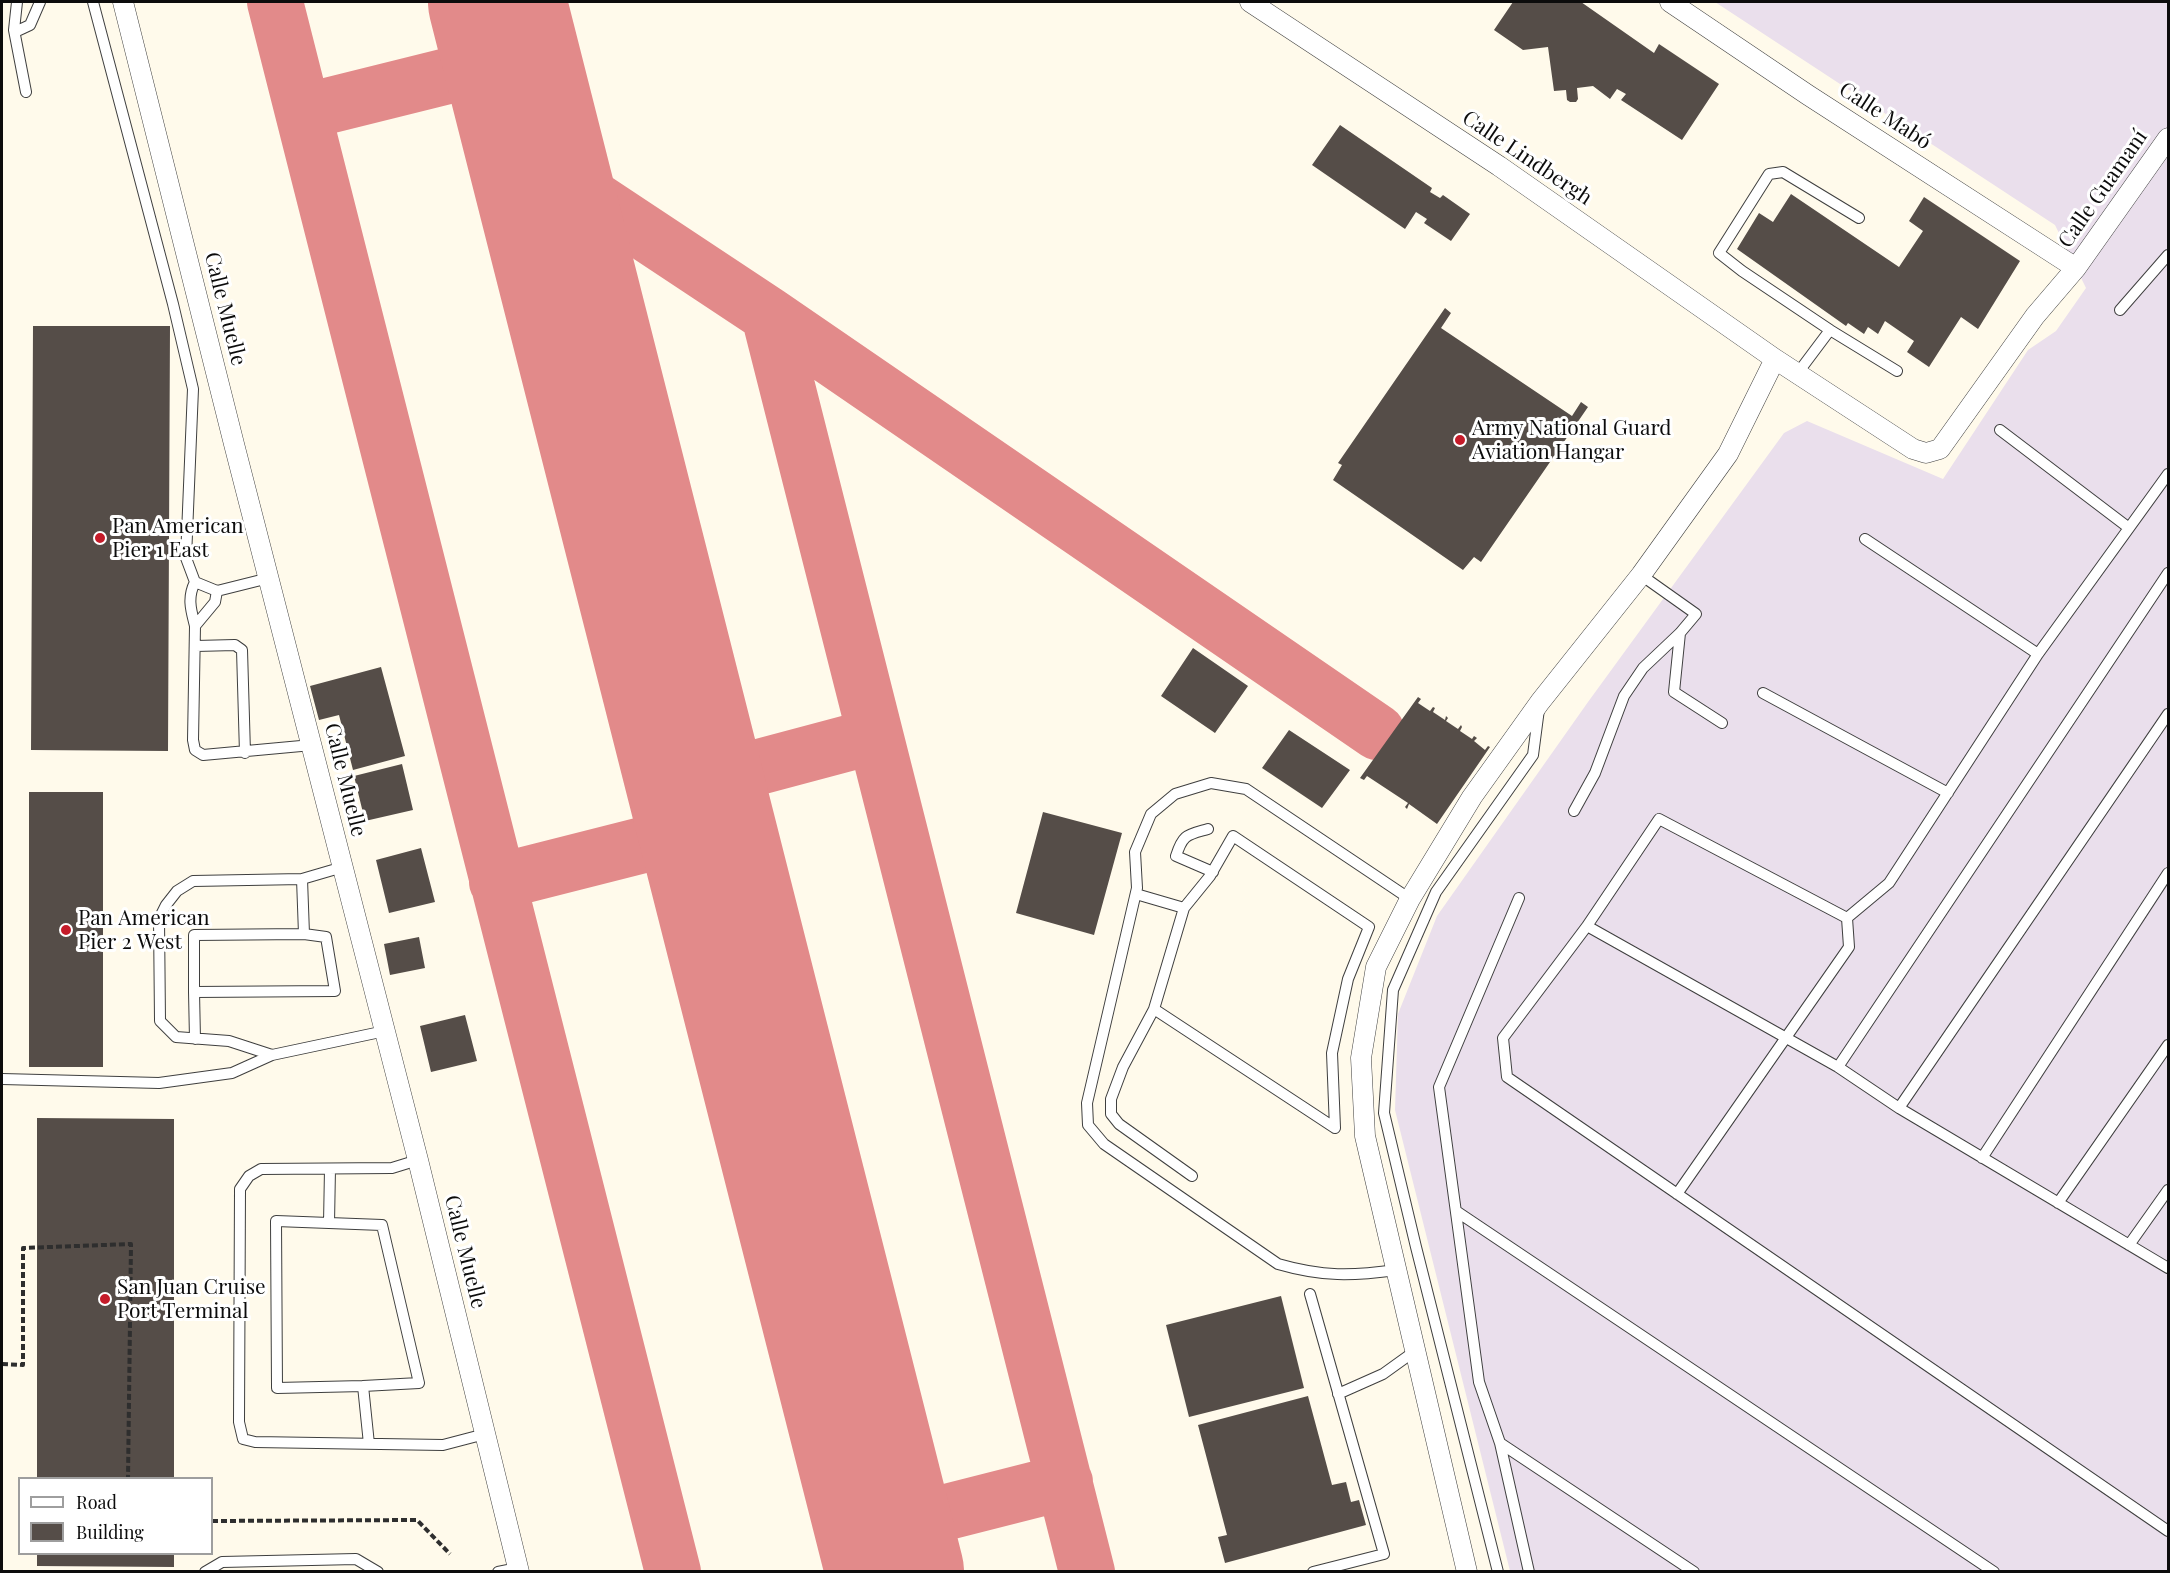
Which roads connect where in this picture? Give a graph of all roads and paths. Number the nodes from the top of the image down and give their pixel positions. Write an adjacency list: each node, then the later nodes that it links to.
1 (17, 2): 7 (lane)
2 (40, 2): 7 (lane)
3 (93, 2): 25 (lane)
4 (123, 2): 24 (street, Calle Muelle)
5 (1250, 2): 15 (street, Calle Lindbergh)
6 (1670, 2): 12 (street, Calle Mabó)
7 (15, 32): 8 (lane)
8 (26, 92)
9 (2169, 138): 12 (street, Calle Guamaní)
10 (1859, 218): 14 (lane)
11 (2169, 255): 13 (lane)
12 (2076, 268): 17 (street, Calle Guamaní)
13 (2120, 310)
14 (1830, 330): 16 (lane); 17 (lane)
15 (1775, 359): 17 (street, Calle Lindbergh); 23 (street)
16 (1897, 371)
17 (1797, 374)
18 (2000, 430): 20 (lane)
19 (2169, 474): 20 (lane)
20 (2129, 528): 30 (lane)
21 (1865, 540): 30 (lane)
22 (2169, 573): 58 (lane)
23 (1641, 576): 28 (lane); 32 (street)
24 (269, 578): 26 (lane); 35 (street, Calle Muelle)
25 (195, 582): 26 (lane); 27 (lane)
26 (217, 591): 27 (lane)
27 (195, 626): 29 (lane)
28 (1680, 633): 34 (lane); 38 (lane)
29 (196, 646): 36 (lane); 36 (lane)
30 (2038, 654): 37 (lane)
31 (1763, 693): 37 (lane)
32 (1540, 702): 46 (street); 90 (lane)
33 (2169, 714): 60 (lane)
34 (1722, 723)
35 (312, 745): 36 (lane); 40 (street, Calle Muelle)
36 (244, 753)
37 (1948, 793): 48 (lane)
38 (1574, 811)
39 (1208, 830): 41 (lane)
40 (343, 867): 43 (lane); 53 (street, Calle Muelle)
41 (1213, 872): 47 (lane); 52 (lane)
42 (2169, 873): 61 (lane)
43 (302, 879): 50 (lane); 55 (lane)
44 (1136, 894): 46 (lane); 47 (lane); 72 (lane)
45 (1519, 898): 68 (lane)
46 (1410, 899): 72 (street)
47 (1184, 908): 52 (lane)
48 (1847, 918): 49 (lane); 54 (lane)
49 (1587, 926): 54 (lane); 66 (lane)
50 (304, 934): 51 (lane); 51 (lane)
51 (194, 992): 55 (lane)
52 (1154, 1009): 64 (lane)
53 (385, 1031): 57 (lane); 62 (street, Calle Muelle)
54 (1785, 1038): 58 (lane); 66 (lane)
55 (195, 1039): 57 (lane)
56 (2169, 1045): 67 (lane)
57 (272, 1055): 59 (lane)
58 (1838, 1067): 60 (lane)
59 (2, 1079)
60 (1899, 1108): 61 (lane)
61 (1982, 1158): 67 (lane)
62 (418, 1160): 63 (lane); 78 (street, Calle Muelle)
63 (330, 1169): 69 (lane); 80 (lane)
64 (1192, 1176)
65 (2169, 1190): 70 (lane)
66 (1677, 1194): 83 (lane)
67 (2058, 1203): 70 (lane)
68 (1456, 1211): 79 (lane); 93 (lane)
69 (329, 1223): 76 (lane); 76 (lane)
70 (2129, 1245): 71 (lane)
71 (2169, 1268)
72 (1397, 1270): 74 (street)
73 (1310, 1294): 77 (lane)
74 (1415, 1351): 77 (lane); 89 (street)
75 (2, 1364): 81 (path)
76 (363, 1386): 80 (lane)
77 (1338, 1394): 88 (lane)
78 (485, 1434): 80 (lane); 85 (street, Calle Muelle)
79 (1500, 1443): 91 (lane); 92 (lane)
80 (369, 1444)
81 (128, 1477)
82 (213, 1521): 84 (path)
83 (2169, 1531)
84 (450, 1554)
85 (512, 1570)
86 (205, 1572): 87 (lane)
87 (378, 1572)
88 (1312, 1572)
89 (1467, 1572)
90 (1498, 1572)
91 (1529, 1572)
92 (1694, 1572)
93 (1994, 1572)

